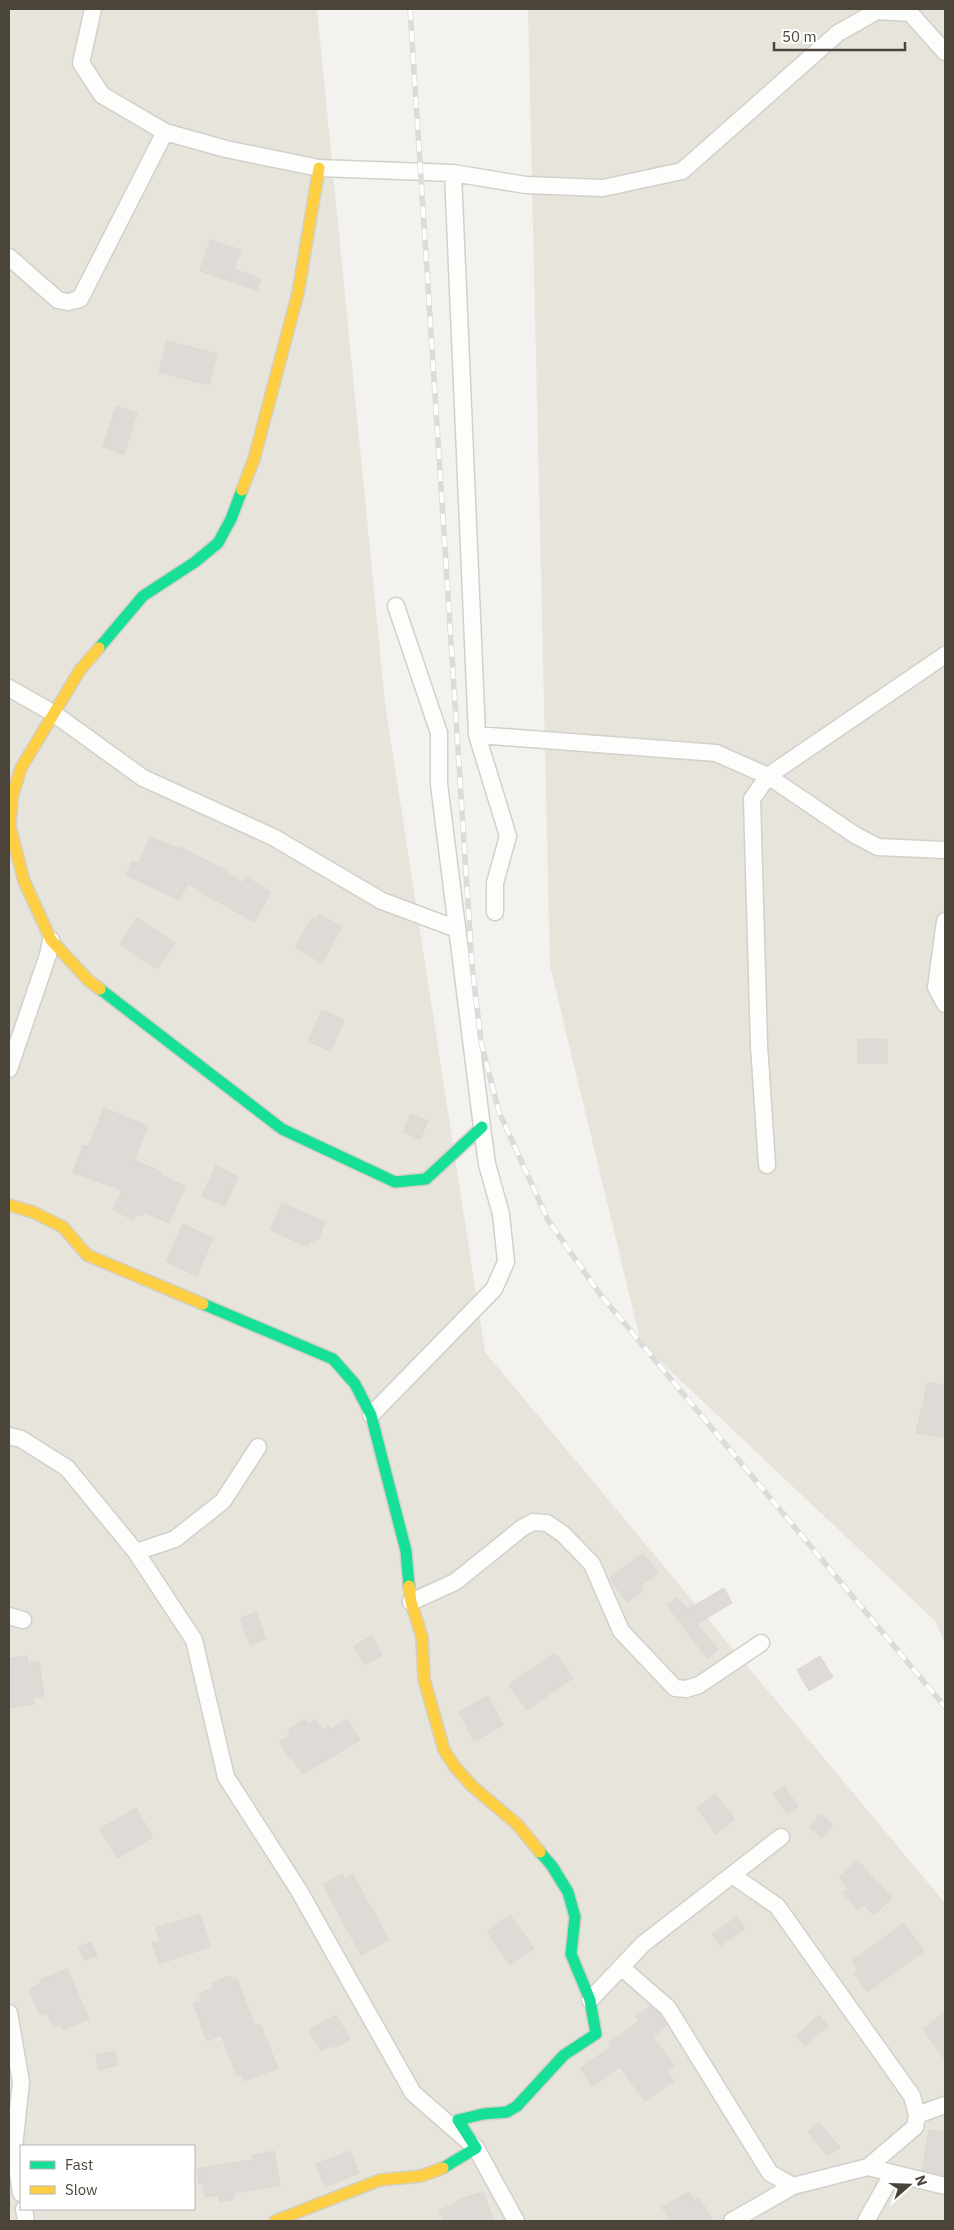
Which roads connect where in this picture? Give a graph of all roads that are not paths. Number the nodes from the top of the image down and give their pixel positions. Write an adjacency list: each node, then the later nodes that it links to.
1 (93, 9): 3 (street)
2 (945, 52): 5 (street)
3 (165, 132): 4 (street); 6 (street)
4 (319, 168): 5 (street); 10 (street)
5 (453, 173): 11 (street)
6 (9, 257)
7 (396, 606): 16 (street)
8 (945, 655): 12 (street)
9 (9, 688): 10 (street)
10 (53, 713): 16 (street); 17 (street)
11 (477, 735): 12 (street); 14 (street)
12 (768, 776): 13 (street); 21 (street)
13 (945, 850)
14 (495, 912)
15 (945, 921): 18 (street)
16 (457, 930): 20 (street)
17 (51, 940): 19 (street); 20 (street)
18 (945, 1004)
19 (9, 1069)
20 (482, 1127): 23 (street)
21 (767, 1165)
22 (9, 1205): 23 (street)
23 (371, 1415): 27 (street)
24 (9, 1436): 26 (street)
25 (258, 1447): 26 (street)
26 (136, 1552): 37 (street)
27 (411, 1602): 28 (street); 32 (street)
28 (761, 1643)
29 (780, 1837): 30 (street)
30 (732, 1875): 31 (street); 36 (street)
31 (621, 1967): 32 (street); 40 (street)
32 (590, 2000): 37 (street)
33 (9, 2013): 35 (street)
34 (945, 2105): 36 (street)
35 (13, 2110): 42 (street)
36 (917, 2115): 38 (street)
37 (476, 2148): 43 (street); 44 (street)
38 (868, 2167): 39 (street); 40 (street)
39 (893, 2173): 41 (street); 46 (street)
40 (793, 2186): 45 (street)
41 (945, 2186)
42 (20, 2187)
43 (275, 2221)
44 (516, 2221)
45 (732, 2221)
46 (866, 2221)

